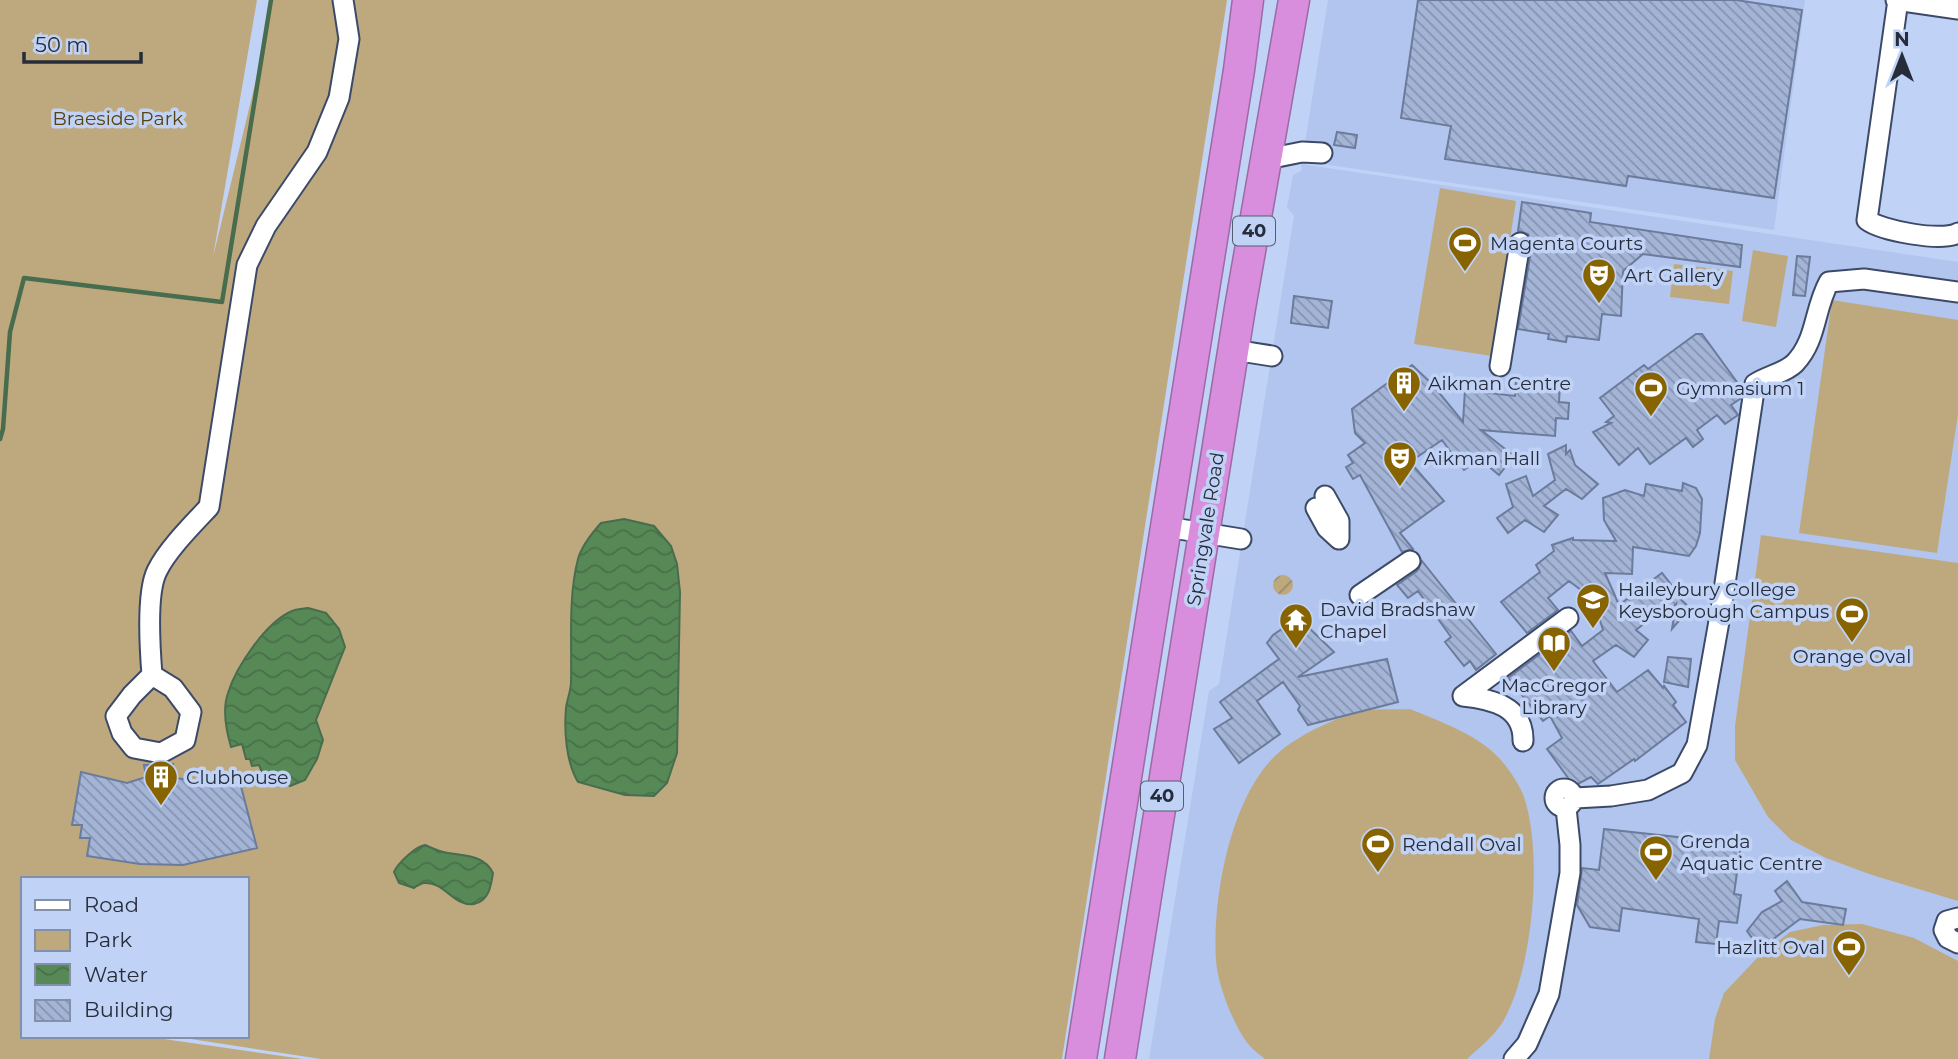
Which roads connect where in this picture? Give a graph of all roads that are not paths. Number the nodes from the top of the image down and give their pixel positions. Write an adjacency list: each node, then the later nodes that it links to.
1 (343, 0): 22 (street)
2 (1248, 0): 15 (highway, Springvale Road / 40)
3 (1294, 0): 7 (highway, Springvale Road / 40)
4 (1897, 0): 5 (street); 8 (street)
5 (1958, 9)
6 (1322, 153): 7 (street)
7 (1267, 159): 11 (highway, Springvale Road / 40)
8 (1958, 233)
9 (1520, 243): 13 (street)
10 (1958, 292): 28 (street)
11 (1234, 350): 12 (street); 16 (highway, Springvale Road / 40)
12 (1272, 356)
13 (1500, 366)
14 (1320, 502): 18 (street)
15 (1167, 527): 16 (street); 26 (highway, Springvale Road / 40)
16 (1205, 533): 17 (street); 27 (highway, Springvale Road / 40)
17 (1241, 539)
18 (1339, 539)
19 (1410, 561): 20 (street)
20 (1360, 595)
21 (1568, 618): 23 (street)
22 (152, 675)
23 (1523, 741)
24 (1958, 918): 25 (street)
25 (1958, 943)
26 (1081, 1059)
27 (1120, 1059)
28 (1514, 1059)

